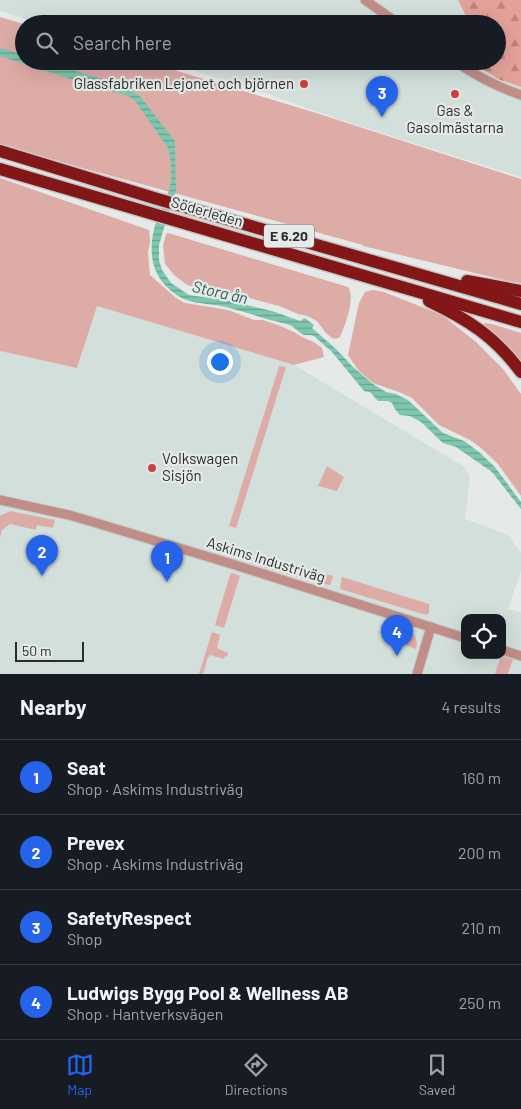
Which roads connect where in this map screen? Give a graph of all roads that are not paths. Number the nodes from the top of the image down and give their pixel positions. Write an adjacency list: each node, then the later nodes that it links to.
1 (365, 0): 2 (street)
2 (386, 15)
3 (468, 70): 4 (street)
4 (521, 95)
5 (0, 152): 7 (highway, Söderleden / E 6.20)
6 (0, 169): 8 (highway, Söderleden / E 6.20)
7 (401, 269): 9 (highway); 10 (highway, Söderleden / E 6.20)
8 (394, 284): 11 (highway, Söderleden / E 6.20); 12 (highway)
9 (521, 291)
10 (521, 304)
11 (521, 322)
12 (521, 372)
13 (0, 500): 14 (street, Askims Industriväg)
14 (431, 627): 15 (street, Askims Industriväg); 18 (street)
15 (461, 637)
16 (506, 651): 17 (street)
17 (521, 656)
18 (417, 674)

